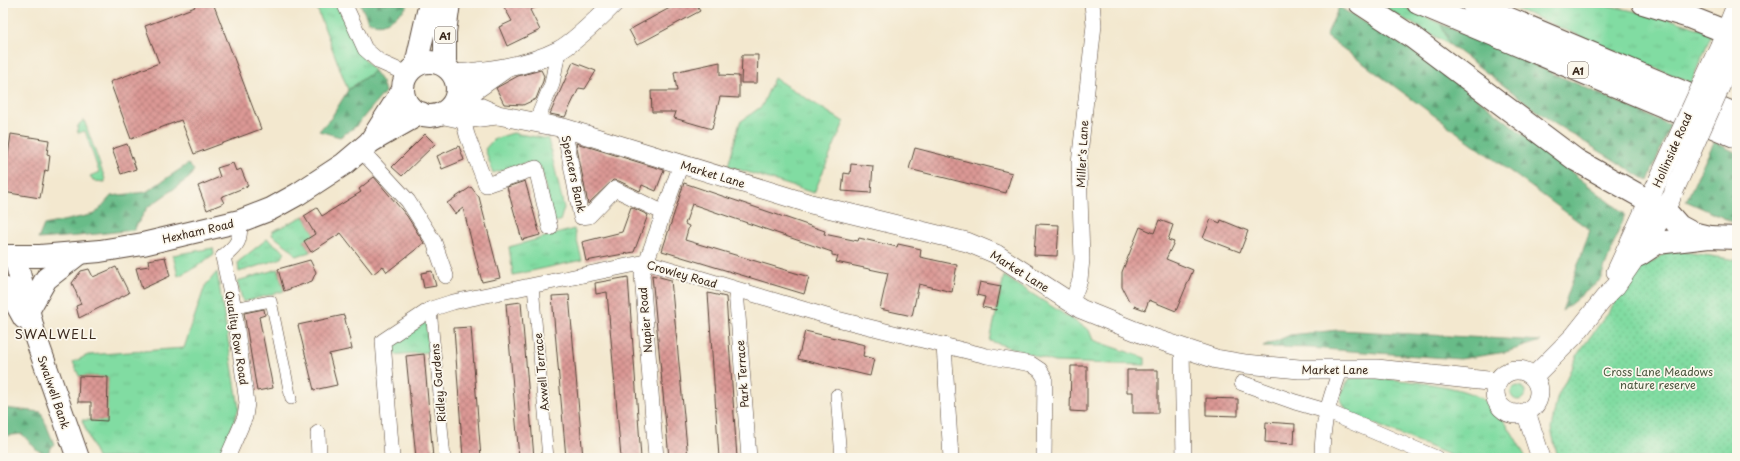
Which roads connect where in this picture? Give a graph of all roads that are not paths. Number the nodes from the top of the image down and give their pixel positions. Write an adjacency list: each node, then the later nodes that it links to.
1 (344, 3): 13 (street)
2 (430, 3): 13 (main road, A1)
3 (449, 3): 14 (main road, A1)
4 (614, 3): 12 (street)
5 (1092, 3): 39 (street, Miller's Lane)
6 (1360, 3): 24 (main road)
7 (1418, 3): 21 (main road, A1)
8 (1472, 3): 17 (main road, A1)
9 (1643, 3): 11 (main road)
10 (1737, 3): 11 (street, Hollinside Road)
11 (1731, 42): 24 (street, Hollinside Road, bridge); 24 (street, Hollinside Road, bridge)
12 (558, 51): 14 (street); 19 (street)
13 (409, 76): 14 (main road); 15 (main road); 22 (main road, Hexham Road)
14 (452, 83): 15 (main road); 16 (street, Market Lane)
15 (430, 114): 18 (street, Market Lane); 22 (main road, Hexham Road)
16 (498, 115): 18 (street, Market Lane); 19 (street, Market Lane)
17 (1737, 115)
18 (463, 119): 27 (street)
19 (536, 122): 20 (street, Market Lane)
20 (564, 128): 23 (street, Market Lane); 25 (street, Spencers Bank)
21 (1737, 137)
22 (366, 146): 26 (main road, Hexham Road); 34 (street)
23 (681, 164): 25 (street, Napier Road); 39 (street, Market Lane)
24 (1656, 206): 28 (main road); 31 (street, Hollinside Road); 38 (street, Hollinside Road)
25 (664, 213): 33 (street, Napier Road)
26 (240, 221): 30 (main road, Hexham Road); 40 (street, Quality Row Road)
27 (550, 228)
28 (1708, 237): 29 (main road); 31 (main road)
29 (1737, 238)
30 (78, 254): 32 (main road, Hexham Road); 41 (main road)
31 (1639, 255): 38 (street, Hollinside Road)
32 (9, 256): 41 (main road, Swalwell Bank)
33 (646, 262): 35 (street, Crowley Road); 37 (street, Crowley Road); 61 (street, Napier Road)
34 (446, 276)
35 (534, 286): 42 (street, Crowley Road); 60 (street, Axwell Terrace)
36 (3, 288): 43 (main road)
37 (736, 290): 44 (street, Crowley Road); 62 (street, Park Terrace)
38 (1605, 297): 47 (street, Hollinside Road)
39 (1071, 304): 45 (street, Market Lane)
40 (234, 308): 51 (street); 56 (street, Quality Row Road)
41 (29, 309): 43 (main road, Swalwell Bank)
42 (431, 309): 58 (street, Crowley Road); 59 (street, Ridley Gardens)
43 (34, 333): 55 (main road, Swalwell Bank)
44 (944, 345): 64 (street); 65 (street, Crowley Road)
45 (1182, 348): 46 (street, Market Lane); 66 (street)
46 (1341, 368): 48 (street, Market Lane); 52 (street)
47 (1534, 376): 48 (street); 53 (street)
48 (1497, 382): 53 (street)
49 (1242, 383): 52 (street)
50 (836, 395): 63 (street)
51 (291, 399)
52 (1326, 411): 67 (street); 68 (street)
53 (1526, 412): 69 (street)
54 (318, 433): 57 (street)
55 (78, 458)
56 (227, 458)
57 (320, 458)
58 (392, 458)
59 (445, 458)
60 (548, 458)
61 (656, 458)
62 (749, 458)
63 (841, 458)
64 (951, 458)
65 (1044, 458)
66 (1184, 458)
67 (1322, 458)
68 (1436, 458)
69 (1540, 458)

